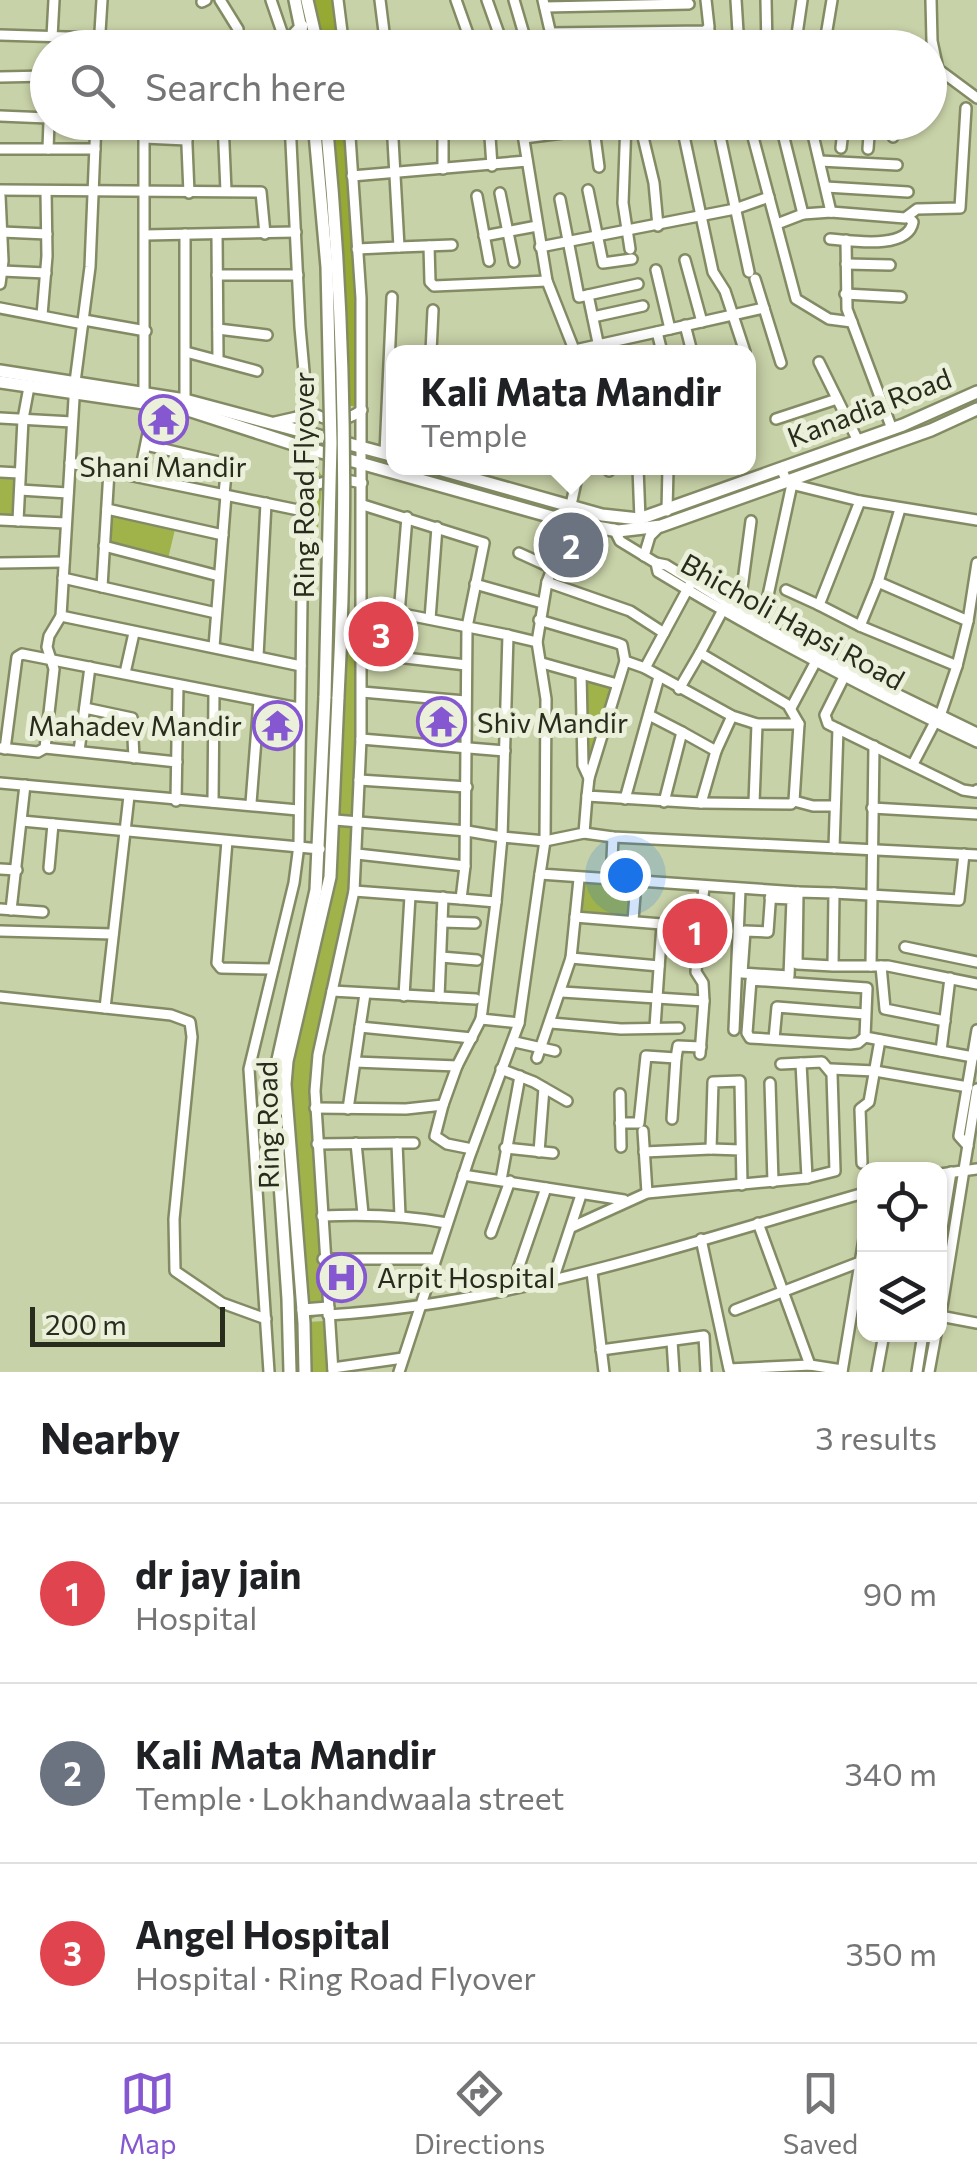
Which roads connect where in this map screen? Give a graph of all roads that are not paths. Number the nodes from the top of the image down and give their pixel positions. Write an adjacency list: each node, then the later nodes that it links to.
1 (54, 0): 21 (street)
2 (102, 0): 22 (street)
3 (220, 0): 23 (street)
4 (271, 0): 24 (street)
5 (295, 0): 20 (main road)
6 (307, 0): 27 (main road)
7 (338, 0): 28 (street)
8 (380, 0): 29 (street)
9 (456, 0): 30 (street)
10 (487, 0): 31 (street)
11 (514, 0): 32 (street)
12 (706, 0): 34 (street)
13 (736, 0): 35 (street)
14 (766, 0): 36 (street)
15 (802, 0): 37 (street)
16 (832, 0): 38 (street)
17 (931, 0): 39 (street)
18 (544, 4): 19 (street); 33 (street)
19 (689, 4)
20 (302, 26): 25 (main road); 26 (main road)
21 (52, 30)
22 (101, 30)
23 (238, 30)
24 (281, 30)
25 (299, 30)
26 (303, 30)
27 (314, 30)
28 (342, 30)
29 (384, 30)
30 (466, 30)
31 (498, 30)
32 (523, 30)
33 (549, 30)
34 (708, 30)
35 (738, 30)
36 (767, 30)
37 (798, 30)
38 (827, 30)
39 (932, 30)
40 (0, 35): 41 (street)
41 (30, 36)
42 (0, 76): 43 (street)
43 (30, 76)
44 (947, 76): 45 (street)
45 (977, 98)
46 (966, 108): 102 (street)
47 (0, 116): 48 (street)
48 (30, 118)
49 (48, 140): 72 (street)
50 (95, 140): 74 (street)
51 (144, 140): 88 (street)
52 (187, 140): 92 (street)
53 (224, 140): 86 (street)
54 (291, 140): 109 (street)
55 (323, 140): 292 (main road, Ring Road Flyover, bridge)
56 (350, 140): 83 (street)
57 (393, 140): 82 (street)
58 (443, 140): 81 (street)
59 (490, 140): 79 (street)
60 (524, 140): 76 (street)
61 (595, 140): 80 (street)
62 (625, 140): 107 (street)
63 (644, 140): 105 (street)
64 (685, 140): 100 (street)
65 (721, 140): 97 (street)
66 (755, 140): 95 (street)
67 (784, 140): 99 (street)
68 (815, 140): 77 (street)
69 (842, 140): 73 (street)
70 (869, 140): 75 (street)
71 (0, 148): 72 (street)
72 (48, 148): 74 (street)
73 (841, 148)
74 (95, 149): 91 (street)
75 (868, 149)
76 (527, 161): 79 (street); 104 (street)
77 (820, 161): 78 (street); 84 (street)
78 (897, 165)
79 (492, 166): 81 (street)
80 (599, 166)
81 (443, 169): 82 (street)
82 (396, 172): 83 (street); 123 (street)
83 (352, 176): 125 (street)
84 (826, 188): 89 (street); 98 (street)
85 (588, 190): 116 (street)
86 (226, 191): 92 (street); 113 (street)
87 (46, 192): 90 (street); 91 (street); 110 (street)
88 (144, 192): 91 (street); 92 (street); 114 (street)
89 (908, 192)
90 (0, 193): 108 (street)
91 (93, 193): 150 (street)
92 (190, 193)
93 (500, 193): 106 (street)
94 (477, 196): 115 (street)
95 (770, 197): 97 (street); 103 (street)
96 (560, 198): 120 (street)
97 (736, 209): 100 (street); 145 (street)
98 (832, 212): 99 (street); 101 (street)
99 (803, 214): 103 (street)
100 (701, 216): 105 (street); 148 (street)
101 (874, 218): 102 (street); 119 (street)
102 (908, 218): 119 (street)
103 (776, 224): 152 (street)
104 (537, 226): 106 (street); 124 (street)
105 (658, 226): 107 (street)
106 (507, 230): 115 (street); 128 (street)
107 (627, 231): 116 (street); 116 (street)
108 (2, 232): 110 (street); 131 (street)
109 (296, 232): 113 (street); 135 (street)
110 (47, 234): 133 (street)
111 (185, 234): 112 (street); 114 (street); 169 (street)
112 (217, 234): 113 (street); 134 (street)
113 (265, 234)
114 (145, 235): 156 (street)
115 (484, 236): 127 (street)
116 (597, 238): 120 (street)
117 (830, 239): 118 (street)
118 (846, 240): 119 (street); 129 (street)
119 (875, 240)
120 (568, 243): 124 (street); 140 (street)
121 (452, 245): 122 (street)
122 (429, 246): 123 (street); 136 (street)
123 (399, 247): 125 (street)
124 (540, 247): 136 (street)
125 (358, 249): 185 (street)
126 (685, 260): 151 (street)
127 (490, 262)
128 (514, 262)
129 (846, 264): 130 (street); 139 (street)
130 (890, 266)
131 (2, 270): 133 (street); 137 (street)
132 (656, 270): 155 (street)
133 (46, 274): 147 (street)
134 (217, 275): 135 (street); 154 (street)
135 (298, 275): 184 (street)
136 (547, 281): 162 (street)
137 (0, 284)
138 (638, 284): 140 (street)
139 (845, 294): 142 (street); 152 (street)
140 (588, 295): 149 (street)
141 (392, 297): 160 (street)
142 (901, 298)
143 (642, 306): 149 (street)
144 (0, 308): 147 (street)
145 (764, 308): 148 (street); 172 (street)
146 (434, 310): 161 (street)
147 (42, 315): 150 (street)
148 (735, 316): 151 (street); 168 (street)
149 (593, 317): 163 (street)
150 (84, 322): 156 (street); 177 (street)
151 (702, 322): 153 (street)
152 (852, 322): 191 (street)
153 (685, 326): 155 (street); 167 (street)
154 (218, 328): 158 (street); 170 (street)
155 (670, 328): 157 (street)
156 (146, 331): 179 (street)
157 (656, 332): 159 (street); 166 (street)
158 (268, 335)
159 (630, 338): 164 (street); 165 (street)
160 (391, 345)
161 (432, 345)
162 (573, 345)
163 (599, 345)
164 (611, 345)
165 (631, 345)
166 (660, 345)
167 (690, 345)
168 (743, 345)
169 (186, 352): 170 (street); 181 (street)
170 (218, 359): 174 (street)
171 (819, 362): 180 (street)
172 (780, 363)
173 (0, 371): 177 (main road)
174 (258, 371)
175 (0, 382): 176 (main road)
176 (28, 387): 177 (main road); 188 (street)
177 (75, 387): 179 (main road); 182 (main road); 189 (street)
178 (977, 392): 191 (main road, Kanadia Road)
179 (144, 393): 181 (main road)
180 (837, 398): 187 (street); 193 (street)
181 (186, 400): 190 (main road)
182 (154, 404): 194 (main road); 195 (street)
183 (977, 409): 192 (main road, Kanadia Road)
184 (308, 410): 185 (street); 190 (street); 194 (street)
185 (362, 410): 196 (street)
186 (0, 418): 188 (street)
187 (776, 419)
188 (23, 420): 189 (street); 204 (street)
189 (72, 422): 199 (street)
190 (268, 424): 194 (main road)
191 (898, 427): 192 (main road); 193 (main road, Kanadia Road)
192 (908, 438): 211 (main road, Kanadia Road)
193 (858, 441): 200 (main road, Kanadia Road)
194 (311, 442): 196 (main road); 198 (main road, Kanadia Road); 213 (street)
195 (146, 445): 210 (street); 216 (street)
196 (362, 447): 197 (main road); 198 (street)
197 (386, 453)
198 (362, 462): 201 (main road, Kanadia Road); 212 (street)
199 (70, 463): 202 (street); 215 (street)
200 (781, 468): 211 (street); 223 (main road, Kanadia Road)
201 (386, 469)
202 (109, 471): 210 (street); 221 (street)
203 (0, 472): 204 (street)
204 (19, 473): 214 (street)
205 (407, 475): 230 (main road, Kanadia Road)
206 (461, 475): 220 (main road, Kanadia Road)
207 (577, 475): 220 (street)
208 (638, 475): 226 (street)
209 (668, 475): 223 (street)
210 (138, 478): 216 (street)
211 (790, 483): 217 (street); 234 (main road, Kanadia Road); 265 (street)
212 (362, 484): 213 (street); 219 (street)
213 (309, 486): 224 (street)
214 (20, 490): 215 (street); 229 (street)
215 (68, 493): 233 (street)
216 (225, 494): 218 (street); 236 (street)
217 (860, 500): 222 (street); 253 (street)
218 (266, 502): 224 (street); 273 (street)
219 (363, 505): 225 (street); 254 (street)
220 (571, 505): 232 (main road, Kanadia Road)
221 (107, 509): 236 (street); 237 (street)
222 (900, 509): 228 (street); 247 (street)
223 (668, 511): 226 (main road, Kanadia Road)
224 (308, 512): 280 (street)
225 (407, 518): 235 (street); 258 (street)
226 (640, 519): 232 (main road, Kanadia Road)
227 (0, 520): 229 (street)
228 (977, 520)
229 (18, 521): 233 (street)
230 (570, 522): 232 (main road, Kanadia Road); 243 (street)
231 (751, 522): 256 (street)
232 (614, 523): 234 (main road, Kanadia Road); 239 (street, Bhicholi Hapsi Road)
233 (66, 524): 240 (street)
234 (661, 526): 239 (street)
235 (437, 527): 248 (street); 260 (street)
236 (223, 535): 244 (street)
237 (104, 546): 244 (street); 250 (street)
238 (519, 553): 243 (street)
239 (644, 556): 249 (street, Bhicholi Hapsi Road)
240 (64, 562): 241 (street); 245 (street)
241 (0, 563)
242 (977, 563): 262 (street)
243 (552, 568): 246 (street)
244 (219, 576): 257 (street)
245 (63, 578): 250 (street); 259 (street)
246 (547, 582): 252 (street); 267 (street)
247 (878, 582): 262 (street); 264 (street)
248 (476, 584): 252 (street); 263 (street)
249 (690, 586): 255 (street, Bhicholi Hapsi Road); 267 (street)
250 (102, 587): 257 (street)
251 (786, 590): 253 (street)
252 (542, 602): 261 (street)
253 (819, 605): 264 (street)
254 (363, 606): 258 (street); 271 (street)
255 (725, 607): 256 (street); 265 (street, Bhicholi Hapsi Road); 272 (street)
256 (739, 611): 265 (street)
257 (216, 613): 270 (street)
258 (399, 614): 260 (street)
259 (60, 616): 266 (street); 274 (street)
260 (430, 619): 263 (street)
261 (539, 620): 269 (street); 275 (street)
262 (968, 621): 281 (street)
263 (468, 626): 268 (street); 278 (street)
264 (860, 626): 281 (street)
265 (761, 629): 277 (street, Bhicholi Hapsi Road); 301 (street)
266 (134, 632): 270 (street); 283 (street)
267 (664, 633): 282 (street)
268 (508, 636): 269 (street); 314 (street)
269 (537, 642): 276 (street)
270 (214, 647): 273 (street)
271 (362, 653): 278 (street); 291 (street)
272 (700, 653): 289 (street); 297 (street)
273 (258, 656): 280 (street)
274 (51, 658): 279 (street); 299 (street); 310 (street)
275 (625, 661): 282 (street); 288 (street)
276 (542, 663): 284 (street); 349 (street)
277 (816, 663): 286 (street, Bhicholi Hapsi Road); 297 (street)
278 (466, 665): 294 (street)
279 (90, 666): 283 (street); 295 (street)
280 (301, 666): 296 (street)
281 (958, 666): 301 (street)
282 (645, 668): 285 (street)
283 (125, 673): 287 (street)
284 (582, 674): 288 (street); 319 (street)
285 (659, 677): 289 (street); 298 (street)
286 (844, 678): 301 (street, Bhicholi Hapsi Road); 304 (street)
287 (178, 684): 290 (street); 317 (street)
288 (617, 684): 319 (street)
289 (678, 689): 300 (street)
290 (214, 692): 293 (street); 330 (street)
291 (362, 692): 294 (street); 307 (street)
292 (332, 697): 339 (main road, Ring Road Flyover); 352 (main road, Ring Road Flyover)
293 (259, 700): 296 (street); 334 (street)
294 (466, 701): 312 (street)
295 (85, 708): 313 (street); 316 (street)
296 (300, 708): 337 (street)
297 (792, 708): 303 (street)
298 (649, 714): 305 (street); 327 (street)
299 (4, 715): 311 (street)
300 (732, 716): 302 (street); 315 (street)
301 (938, 719): 306 (street); 308 (street, Bhicholi Hapsi Road); 318 (street)
302 (758, 724): 303 (street); 333 (street)
303 (799, 724): 329 (street)
304 (838, 729): 309 (street); 335 (street)
305 (682, 732): 315 (street); 331 (street)
306 (977, 733)
307 (361, 739): 312 (street); 320 (street)
308 (977, 742)
309 (874, 746): 318 (street); 336 (street)
310 (46, 748): 311 (street); 313 (street)
311 (3, 749)
312 (467, 749): 314 (street); 323 (street)
313 (79, 751): 316 (street)
314 (505, 751): 347 (street)
315 (716, 751): 332 (street)
316 (134, 758): 317 (street)
317 (177, 762): 328 (street)
318 (913, 764): 324 (street)
319 (588, 778): 326 (street)
320 (359, 780): 323 (street); 341 (street)
321 (0, 784): 322 (street)
322 (25, 786): 325 (street); 340 (street)
323 (467, 788): 344 (street)
324 (977, 791): 338 (street)
325 (128, 796): 328 (street); 343 (street)
326 (587, 796): 327 (street); 345 (street)
327 (625, 799): 331 (street)
328 (176, 801): 330 (street)
329 (794, 801): 333 (street); 335 (street)
330 (213, 802): 334 (street)
331 (664, 802): 332 (street)
332 (701, 803): 333 (street)
333 (754, 803)
334 (252, 804): 337 (street)
335 (835, 806): 351 (street)
336 (872, 808): 338 (street); 353 (street)
337 (298, 810): 350 (street)
338 (974, 813)
339 (334, 820): 341 (street); 494 (main road, Ring Road)
340 (22, 821): 342 (street); 360 (street)
341 (358, 821): 344 (street); 354 (street)
342 (53, 824): 343 (street); 359 (street)
343 (125, 830): 348 (street); 386 (street)
344 (467, 830): 347 (street); 357 (street)
345 (584, 833): 346 (street); 349 (street)
346 (612, 837): 351 (street); 363 (street)
347 (502, 838): 349 (street); 375 (street)
348 (227, 841): 350 (street); 396 (street)
349 (545, 841): 361 (street)
350 (299, 846): 352 (street); 396 (street)
351 (834, 848): 353 (street)
352 (320, 849): 512 (main road, Ring Road)
353 (871, 850): 355 (street); 370 (street)
354 (357, 854): 357 (street); 367 (street)
355 (964, 854): 356 (street); 370 (street)
356 (977, 855)
357 (465, 866): 374 (street)
358 (0, 868): 360 (street)
359 (49, 868)
360 (17, 870): 376 (street)
361 (540, 874): 362 (street); 413 (street)
362 (579, 879): 363 (street); 378 (street)
363 (611, 880): 364 (street)
364 (636, 883): 365 (street); 379 (street)
365 (704, 888): 366 (street); 383 (street)
366 (740, 890): 371 (street); 417 (street)
367 (354, 891): 372 (street); 399 (street)
368 (798, 892): 369 (street); 371 (street); 394 (street)
369 (834, 893): 370 (street); 394 (street)
370 (871, 893): 395 (street)
371 (771, 894): 385 (street); 387 (street)
372 (410, 896): 373 (street); 402 (street)
373 (443, 897): 374 (street); 380 (street)
374 (462, 899): 375 (street)
375 (496, 902): 410 (street)
376 (6, 910): 377 (street)
377 (43, 912)
378 (575, 917): 379 (street); 390 (street)
379 (633, 920): 382 (street)
380 (442, 922): 381 (street); 389 (street)
381 (474, 923)
382 (662, 925): 383 (street); 393 (street)
383 (699, 927): 407 (street)
384 (0, 932): 386 (street)
385 (768, 932): 387 (street); 387 (street)
386 (113, 934): 408 (street)
387 (790, 934)
388 (905, 947): 392 (street)
389 (441, 957): 391 (street); 404 (street)
390 (571, 958): 393 (street); 400 (street)
391 (477, 960)
392 (977, 962)
393 (659, 966): 405 (street)
394 (833, 966): 395 (street)
395 (876, 966): 397 (street); 411 (street)
396 (272, 970): 497 (street)
397 (950, 978): 398 (street); 411 (street)
398 (977, 984)
399 (332, 991): 401 (street); 443 (street)
400 (562, 992): 405 (street); 412 (street)
401 (365, 994): 402 (street); 414 (street)
402 (404, 996): 404 (street)
403 (0, 997): 408 (street)
404 (440, 997): 406 (street)
405 (656, 998): 407 (street); 415 (street)
406 (476, 999)
407 (704, 1002): 428 (street)
408 (105, 1008): 497 (street)
409 (866, 1014): 419 (street); 421 (street); 421 (street)
410 (481, 1019): 413 (street); 420 (street)
411 (945, 1021): 426 (street)
412 (551, 1023): 415 (street); 427 (street)
413 (519, 1024): 423 (street)
414 (360, 1027): 420 (street); 429 (street)
415 (655, 1027): 416 (street)
416 (679, 1028)
417 (734, 1030)
418 (977, 1030): 424 (street)
419 (865, 1037): 421 (street); 422 (street)
420 (472, 1038): 432 (street)
421 (774, 1039)
422 (880, 1040): 426 (street); 435 (street)
423 (515, 1042): 427 (street); 434 (street)
424 (975, 1050): 426 (street); 438 (street)
425 (555, 1051): 427 (street)
426 (941, 1051)
427 (539, 1052)
428 (676, 1058): 445 (street); 446 (street)
429 (355, 1062): 432 (street); 444 (street)
430 (801, 1063): 431 (street); 433 (street); 466 (street)
431 (782, 1064)
432 (457, 1066): 442 (street)
433 (830, 1069): 435 (street); 466 (street)
434 (502, 1070): 436 (street); 454 (street)
435 (876, 1071): 438 (street); 460 (street)
436 (520, 1076): 439 (street); 453 (street)
437 (770, 1083): 468 (street)
438 (972, 1086): 462 (street)
439 (544, 1088): 441 (street); 457 (street)
440 (620, 1094): 446 (street)
441 (567, 1100)
442 (443, 1105): 444 (street); 454 (street)
443 (315, 1108): 444 (street); 451 (street)
444 (348, 1109)
445 (672, 1118)
446 (620, 1124): 452 (street)
447 (642, 1130): 458 (street)
448 (356, 1143): 449 (street); 451 (street); 476 (street)
449 (396, 1143): 450 (street); 478 (street)
450 (414, 1143)
451 (316, 1144): 477 (street)
452 (622, 1147)
453 (505, 1148): 457 (street); 467 (street)
454 (472, 1149): 465 (street)
455 (711, 1149): 456 (street); 456 (street); 458 (street)
456 (741, 1150): 469 (street)
457 (539, 1152): 459 (street)
458 (644, 1152): 471 (street)
459 (553, 1153)
460 (862, 1162)
461 (977, 1169): 462 (street)
462 (964, 1171): 463 (street); 488 (street)
463 (951, 1172): 464 (street); 474 (street)
464 (947, 1173)
465 (464, 1175): 467 (street); 479 (street)
466 (806, 1178): 468 (street)
467 (505, 1181): 470 (street); 482 (street)
468 (773, 1182): 469 (street)
469 (742, 1185): 471 (street)
470 (546, 1188): 473 (street); 491 (street)
471 (647, 1193): 475 (street)
472 (857, 1194): 480 (street)
473 (581, 1195): 475 (street); 481 (street)
474 (947, 1197)
475 (628, 1201): 481 (street)
476 (364, 1214): 477 (street); 478 (street)
477 (322, 1216): 484 (street)
478 (400, 1216): 479 (street)
479 (448, 1223): 485 (street)
480 (758, 1223): 483 (street); 492 (street)
481 (572, 1227): 489 (street)
482 (491, 1233)
483 (701, 1239): 487 (street); 500 (street)
484 (324, 1259): 485 (street); 496 (street)
485 (435, 1259): 493 (street)
486 (857, 1263): 492 (street)
487 (592, 1272): 489 (street); 506 (street)
488 (947, 1275)
489 (553, 1280): 491 (street)
490 (857, 1280): 510 (street)
491 (515, 1288): 493 (street)
492 (784, 1292): 495 (street); 508 (street)
493 (420, 1305): 496 (street); 507 (street)
494 (303, 1310): 496 (main road); 513 (main road, Ring Road)
495 (735, 1310)
496 (328, 1311): 509 (street)
497 (266, 1319): 511 (street)
498 (947, 1319): 499 (street)
499 (977, 1323)
500 (722, 1331): 501 (street); 508 (street)
501 (704, 1336): 502 (street); 517 (street)
502 (672, 1341): 506 (street); 516 (street)
503 (882, 1342): 518 (street)
504 (923, 1342): 519 (street)
505 (935, 1342): 520 (street)
506 (602, 1350): 515 (street)
507 (403, 1358): 509 (street); 514 (street)
508 (810, 1366): 510 (street)
509 (333, 1370)
510 (842, 1371)
511 (270, 1372)
512 (290, 1372)
513 (305, 1372)
514 (398, 1372)
515 (604, 1372)
516 (674, 1372)
517 (706, 1372)
518 (876, 1372)
519 (917, 1372)
520 (929, 1372)

